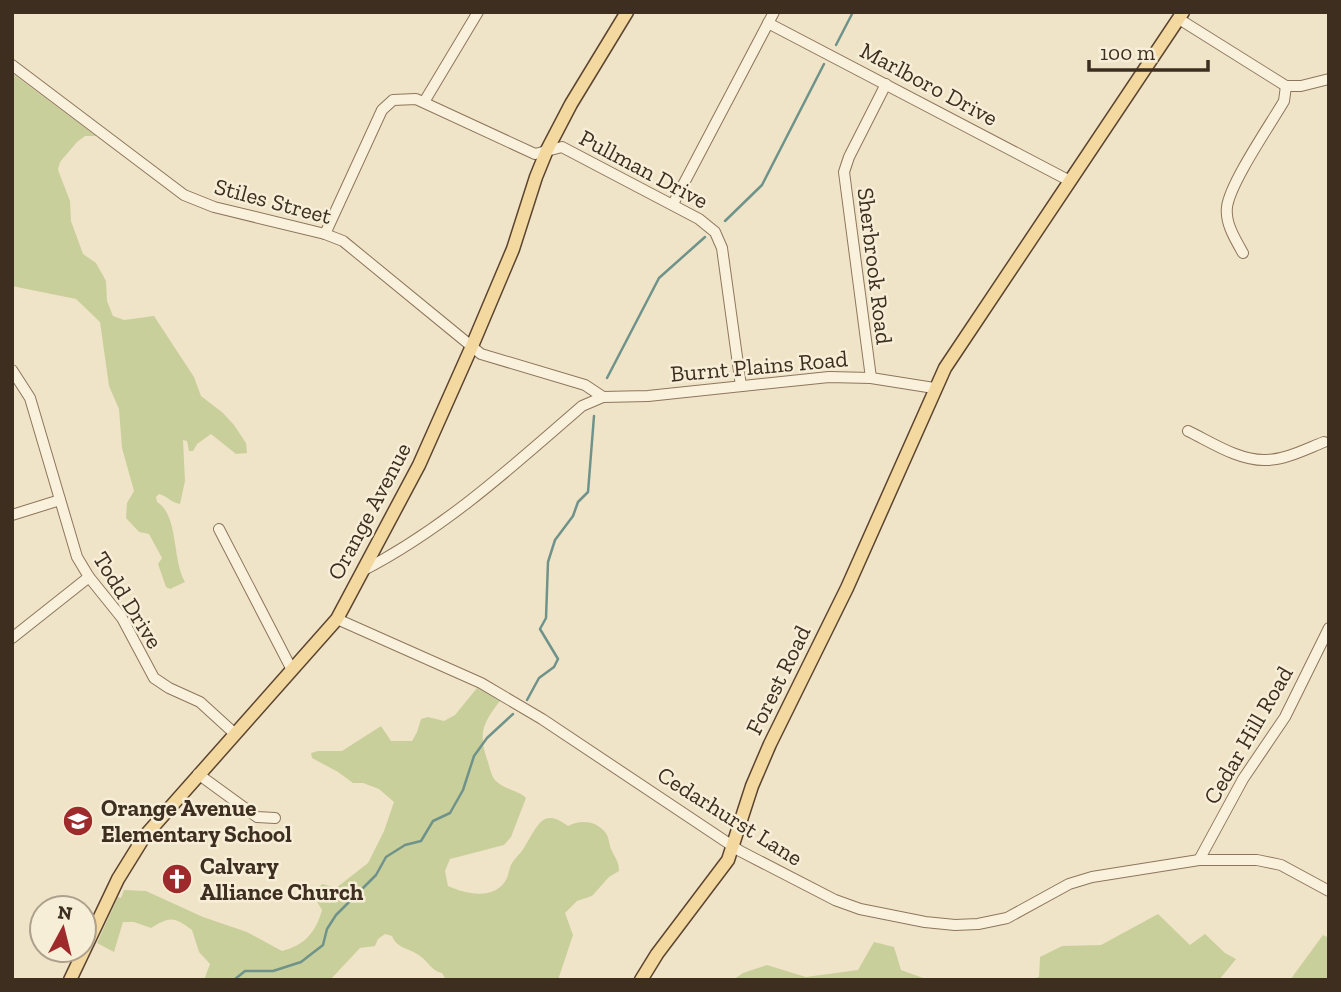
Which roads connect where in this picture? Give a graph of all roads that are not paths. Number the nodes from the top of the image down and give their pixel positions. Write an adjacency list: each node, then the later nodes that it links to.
1 (478, 12): 10 (street)
2 (627, 12): 11 (main road, Orange Avenue)
3 (774, 12): 5 (street)
4 (1181, 16): 9 (street); 12 (main road)
5 (768, 23): 8 (street, Marlboro Drive); 13 (street)
6 (12, 65): 14 (street, Stiles Street)
7 (1329, 79): 9 (street)
8 (886, 84): 12 (street, Marlboro Drive); 18 (street, Sherbrook Road)
9 (1286, 86): 15 (street)
10 (424, 102): 11 (street, Pullman Drive); 14 (street, Pullman Drive)
11 (547, 150): 13 (street, Pullman Drive); 16 (main road, Orange Avenue)
12 (1070, 181): 20 (main road)
13 (673, 204): 19 (street, Pullman Drive)
14 (325, 234): 16 (street, Stiles Street)
15 (1242, 253)
16 (472, 346): 21 (street, Stiles Street); 28 (main road, Orange Avenue)
17 (12, 370): 25 (street, Todd Drive)
18 (871, 378): 19 (street, Burnt Plains Road); 20 (street, Burnt Plains Road)
19 (741, 386): 21 (street, Burnt Plains Road)
20 (934, 387): 37 (main road, Forest Road)
21 (603, 397): 28 (street, Burnt Plains Road)
22 (1188, 431): 23 (street)
23 (1326, 438): 24 (street)
24 (1329, 453)
25 (60, 500): 26 (street); 29 (street, Todd Drive)
26 (12, 515)
27 (219, 529): 33 (street)
28 (362, 571): 30 (main road, Orange Avenue)
29 (89, 578): 32 (street); 34 (street, Todd Drive)
30 (337, 619): 33 (main road, Orange Avenue); 37 (street, Cedarhurst Lane)
31 (1329, 628): 38 (street, Cedar Hill Road)
32 (12, 638)
33 (292, 670): 34 (main road, Orange Avenue)
34 (234, 733): 35 (main road, Orange Avenue)
35 (198, 774): 36 (street); 40 (main road, Orange Avenue)
36 (275, 818)
37 (733, 847): 38 (street, Cedarhurst Lane); 41 (main road, Forest Road)
38 (1199, 860): 39 (street, Cedarhurst Lane)
39 (1329, 891)
40 (69, 980)
41 (641, 980)

